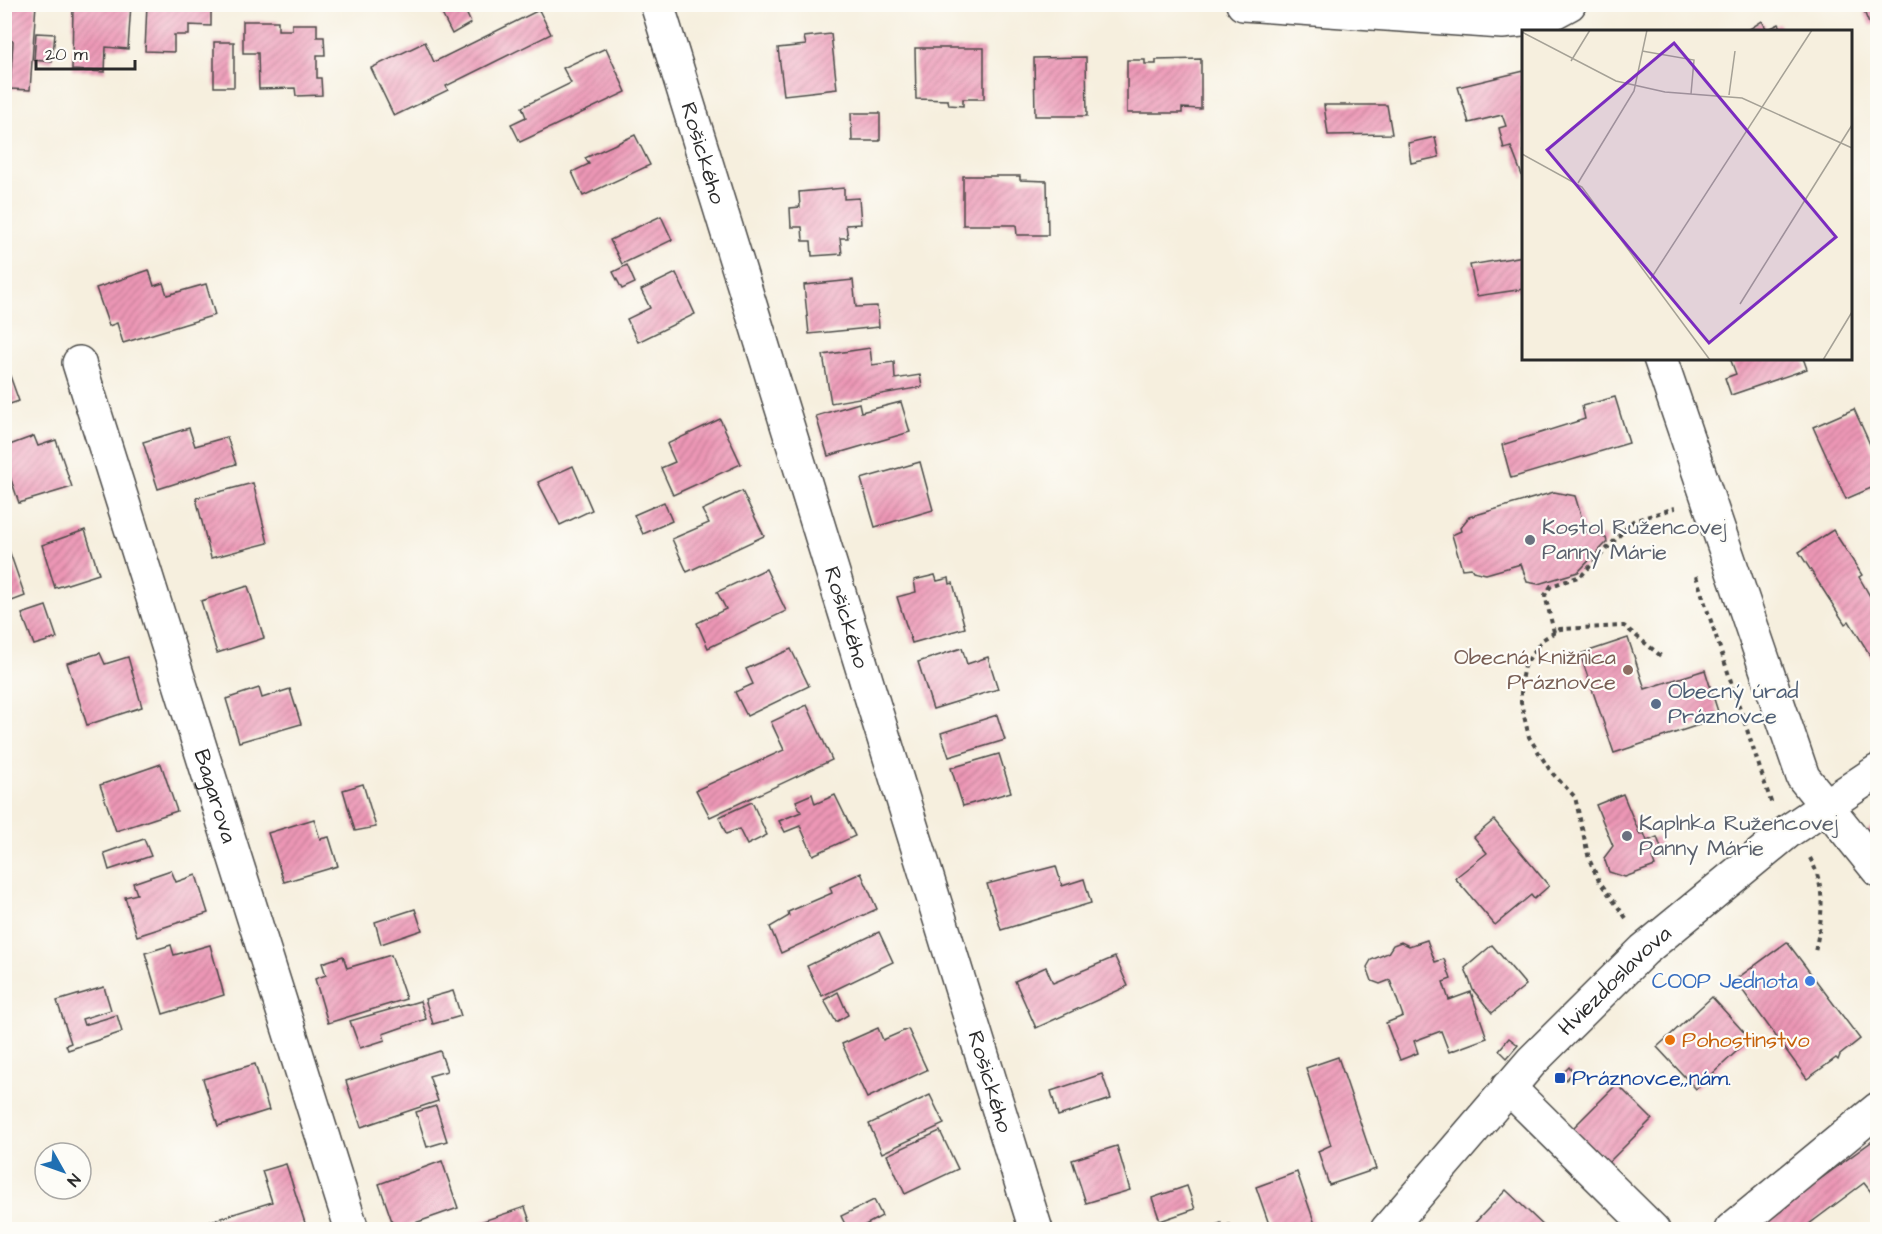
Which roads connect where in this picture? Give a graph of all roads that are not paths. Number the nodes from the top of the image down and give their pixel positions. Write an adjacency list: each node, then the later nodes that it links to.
1 (657, 4): 12 (street, Rošického)
2 (1243, 4): 3 (street)
3 (1554, 18)
4 (1661, 360): 7 (street)
5 (79, 363): 11 (street, Bagarova)
6 (1878, 771): 7 (street, Hviezdoslavova)
7 (1828, 806): 8 (street); 9 (street, Hviezdoslavova)
8 (1878, 870)
9 (1508, 1087): 13 (street, Hviezdoslavova); 14 (street)
10 (1878, 1109): 15 (street)
11 (352, 1230)
12 (1036, 1230)
13 (1387, 1230)
14 (1653, 1230)
15 (1731, 1230)

